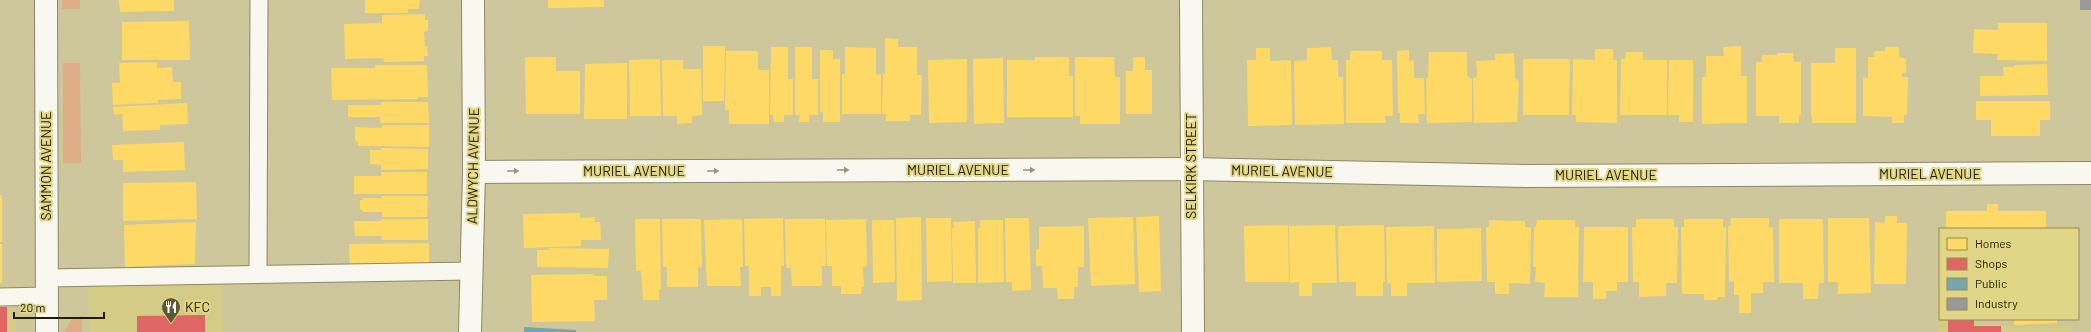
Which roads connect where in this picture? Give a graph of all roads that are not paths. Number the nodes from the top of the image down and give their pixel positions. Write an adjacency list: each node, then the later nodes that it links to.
1 (46, 0): 10 (street, SAMMON AVENUE)
2 (259, 0): 9 (lane)
3 (474, 0): 6 (street, ALDWYCH AVENUE)
4 (1191, 0): 5 (street, SELKIRK STREET)
5 (1191, 170): 6 (street, MURIEL AVENUE, one-way to 5); 7 (street, MURIEL AVENUE); 14 (street, SELKIRK STREET)
6 (474, 172): 8 (street, ALDWYCH AVENUE)
7 (2091, 173)
8 (471, 270): 9 (lane); 13 (street, ALDWYCH AVENUE)
9 (258, 274): 10 (lane)
10 (47, 287): 11 (lane); 12 (street, SAMMON AVENUE)
11 (0, 297)
12 (47, 332)
13 (470, 332)
14 (1193, 332)

